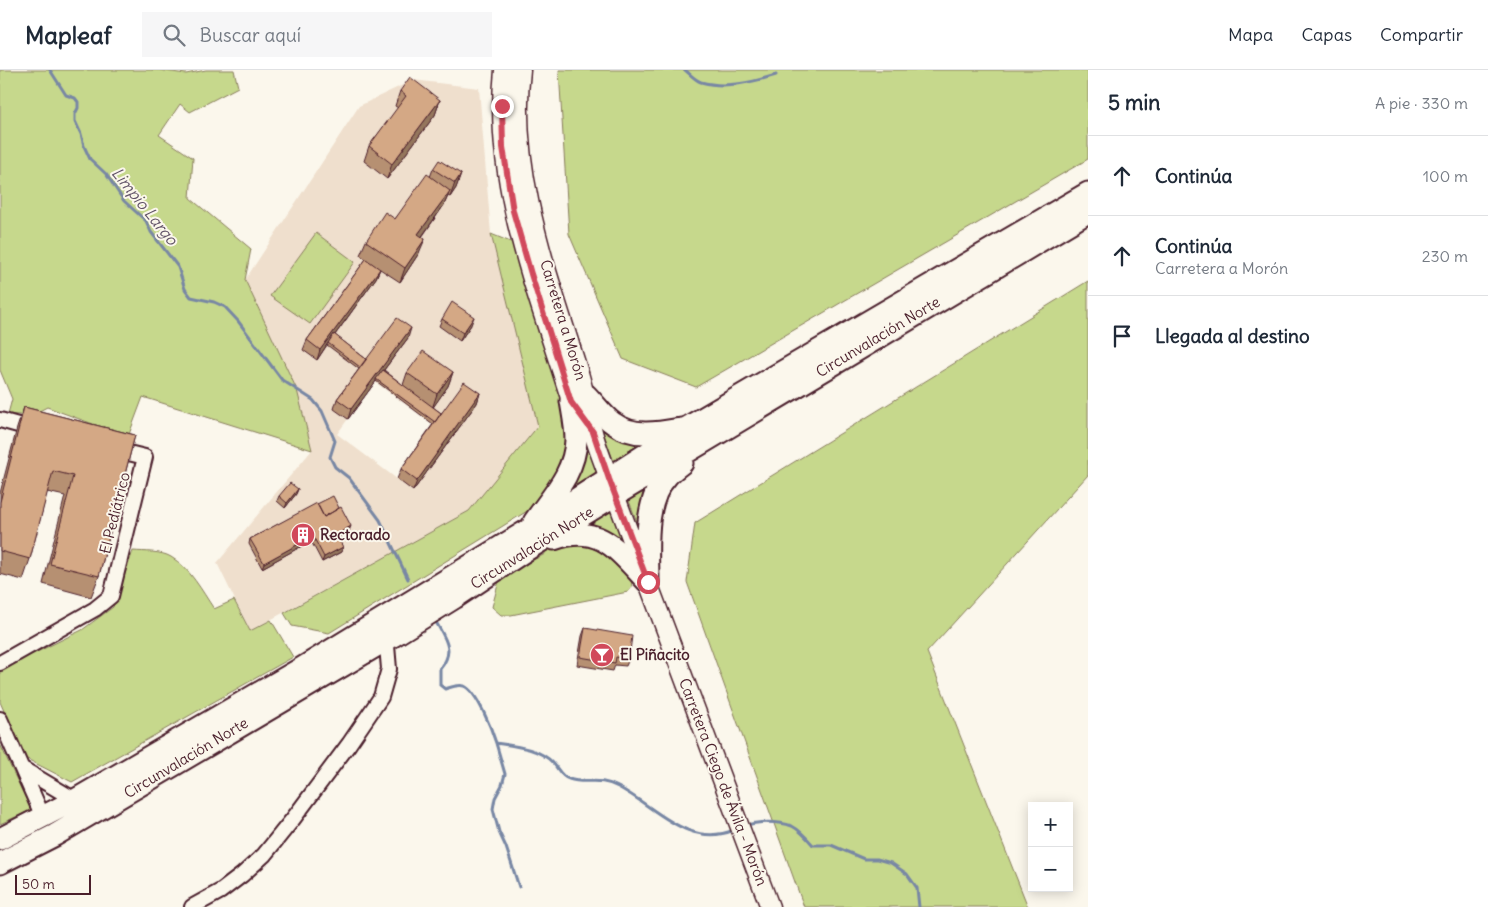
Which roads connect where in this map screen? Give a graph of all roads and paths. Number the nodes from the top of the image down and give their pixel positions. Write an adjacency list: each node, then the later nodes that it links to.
1 (504, 70): 4 (main road, Carretera a Morón)
2 (521, 70): 4 (main road, Carretera a Morón)
3 (1088, 193): 8 (highway, Circunvalación Norte)
4 (522, 209): 6 (main road, Carretera a Morón)
5 (1088, 212): 11 (highway, Circunvalación Norte)
6 (579, 398): 8 (highway); 10 (main road, Carretera a Morón); 14 (highway)
7 (0, 420): 9 (street)
8 (688, 427): 13 (highway, Circunvalación Norte)
9 (45, 432)
10 (593, 432): 13 (main road, Carretera Ciego de Ávila - Morón)
11 (717, 433): 13 (highway, Circunvalación Norte); 16 (highway)
12 (100, 446): 18 (street, El Pediátrico)
13 (612, 487): 14 (highway, Circunvalación Norte); 15 (highway, Circunvalación Norte); 16 (main road, Carretera Ciego de Ávila - Morón)
14 (530, 529): 17 (highway, Circunvalación Norte)
15 (526, 550): 16 (highway); 17 (highway, Circunvalación Norte)
16 (648, 582): 29 (main road, Carretera Ciego de Ávila - Morón)
17 (385, 628): 19 (highway, Circunvalación Norte); 28 (street)
18 (0, 663)
19 (307, 676): 22 (highway, Circunvalación Norte); 24 (highway, Circunvalación Norte)
20 (0, 719): 21 (street)
21 (23, 769): 22 (street); 23 (street)
22 (75, 800): 23 (highway, Circunvalación Norte)
23 (43, 817): 24 (highway); 25 (highway, Circunvalación Norte); 26 (highway)
24 (72, 825): 26 (highway, Circunvalación Norte)
25 (0, 839)
26 (41, 842): 27 (highway, Circunvalación Norte)
27 (0, 863)
28 (192, 907)
29 (770, 907)

